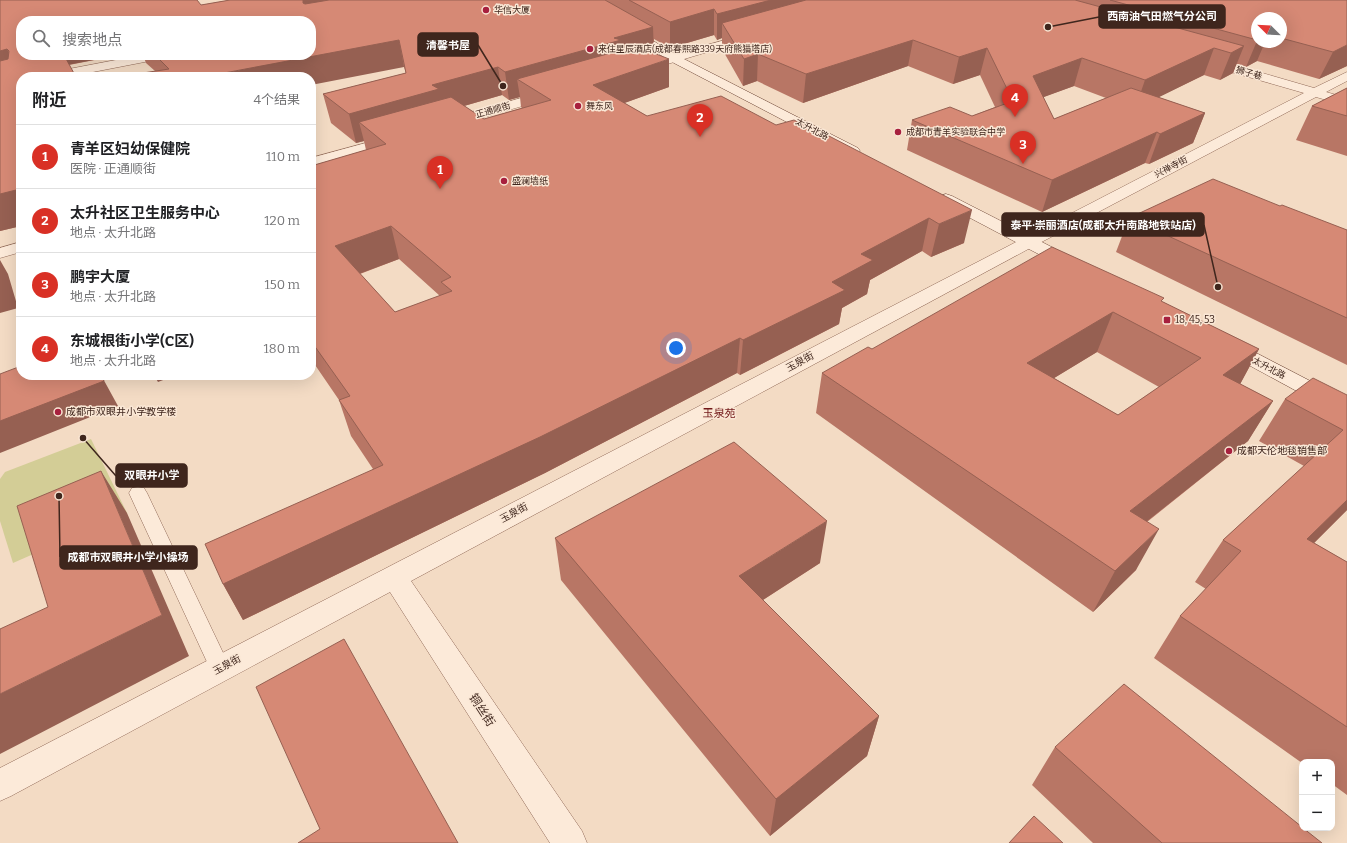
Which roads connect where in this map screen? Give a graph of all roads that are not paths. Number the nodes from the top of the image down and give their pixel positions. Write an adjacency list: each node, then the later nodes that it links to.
1 (577, 0): 3 (street, 太升北路)
2 (758, 33): 3 (street)
3 (674, 58): 6 (street); 14 (street, 太升北路)
4 (1199, 59): 10 (street, 狮子巷)
5 (135, 60): 7 (street)
6 (637, 69)
7 (73, 72)
8 (1347, 76): 10 (street, 兴禅寺街)
9 (561, 91): 12 (street, 正通顺街)
10 (1313, 92): 11 (street, 狮子巷); 17 (street, 兴禅寺街)
11 (1347, 102)
12 (440, 126)
13 (410, 135): 15 (street)
14 (865, 157)
15 (316, 162)
16 (936, 194): 17 (street)
17 (1028, 242): 20 (street); 24 (street, 玉泉街)
18 (16, 248): 19 (street)
19 (0, 253)
20 (1083, 271)
21 (1215, 340): 22 (street, 太升北路)
22 (1347, 409)
23 (138, 493): 25 (lane)
24 (394, 577): 25 (street, 玉泉街); 27 (street, 铜丝街)
25 (220, 668): 26 (street, 玉泉街)
26 (0, 785)
27 (570, 843)

